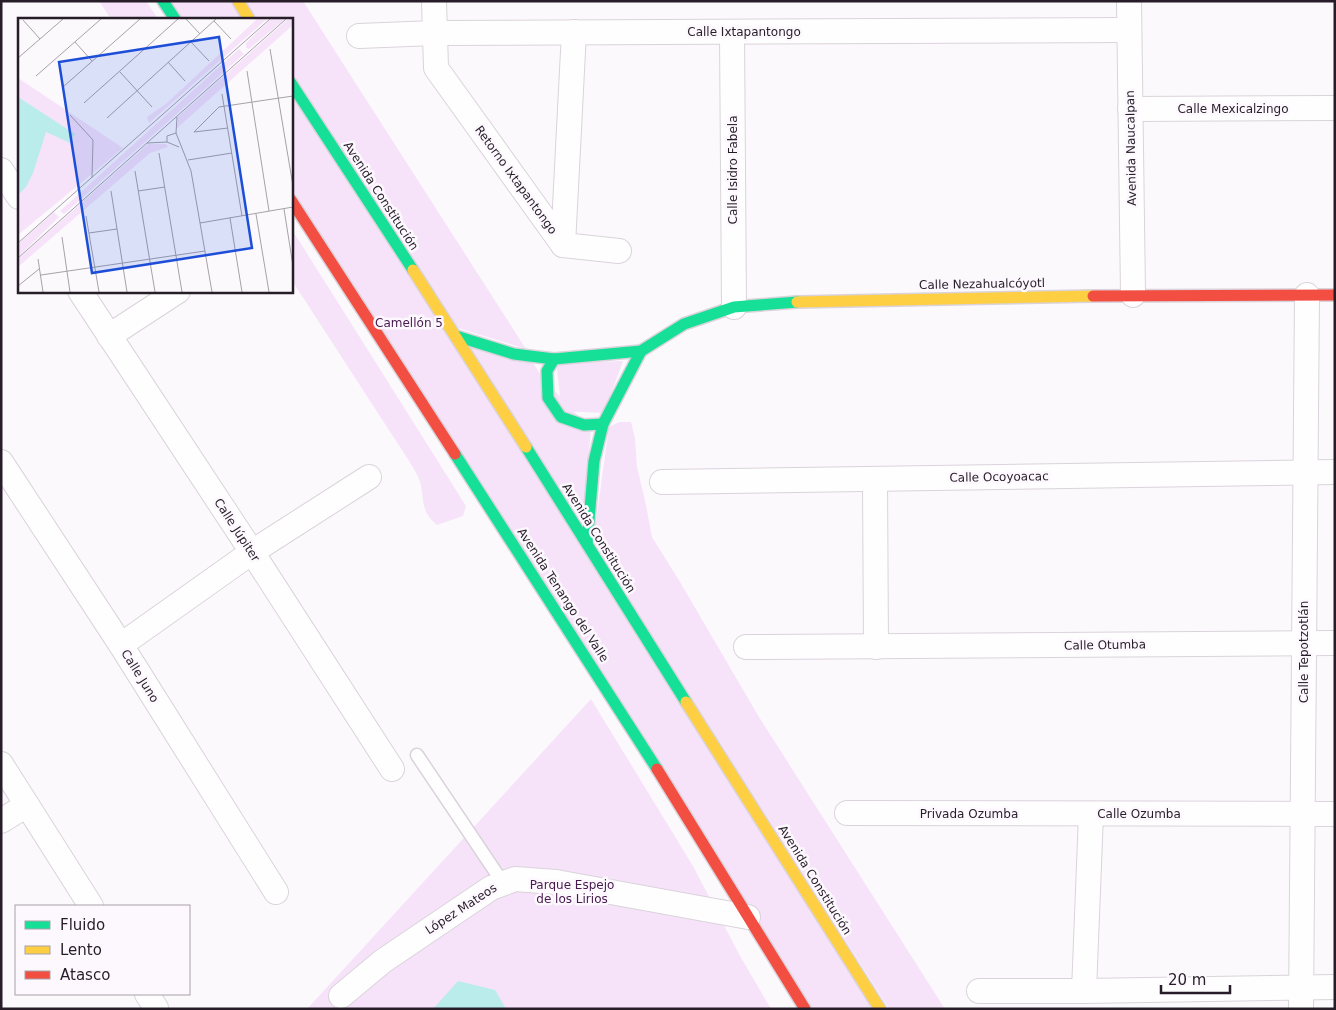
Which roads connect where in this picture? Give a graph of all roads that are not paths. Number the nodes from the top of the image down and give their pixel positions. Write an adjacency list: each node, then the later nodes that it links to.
1 (164, 1): 5 (main road)
2 (238, 1): 6 (main road)
3 (434, 1): 8 (street, Retorno Ixtapantongo)
4 (1129, 1): 7 (street, Avenida Naucalpan)
5 (174, 18)
6 (248, 18)
7 (1130, 30): 10 (street, Calle Ixtapantongo); 14 (street, Avenida Naucalpan)
8 (434, 32): 9 (street, Calle Ixtapantongo); 11 (street, Calle Ixtapantongo); 18 (street, Retorno Ixtapantongo)
9 (574, 32): 10 (street, Calle Ixtapantongo); 18 (street, Retorno Ixtapantongo)
10 (732, 32): 25 (street, Calle Isidro Fabela)
11 (359, 36)
12 (292, 85): 27 (main road, Avenida Constitución)
13 (1335, 108): 14 (street, Calle Mexicalzingo)
14 (1130, 109): 22 (street, Avenida Naucalpan)
15 (8, 170): 16 (street)
16 (18, 195)
17 (292, 202): 56 (main road, Avenida Tenango del Valle)
18 (562, 245): 19 (street)
19 (619, 251)
20 (81, 292): 26 (street, Calle Júpiter)
21 (176, 292): 26 (street)
22 (1132, 295): 23 (main road, Calle Nezahualcóyotl); 25 (main road, Calle Nezahualcóyotl)
23 (1307, 295): 24 (main road, Calle Nezahualcóyotl); 32 (street, Calle Tepotzotlán)
24 (1335, 295)
25 (734, 307): 28 (main road, Calle Nezahualcóyotl)
26 (109, 336): 38 (street, Calle Júpiter)
27 (456, 336): 29 (main road, Calle Nezahualcóyotl); 37 (main road, Avenida Constitución)
28 (641, 351): 29 (main road, Calle Nezahualcóyotl); 30 (main road)
29 (554, 359): 30 (main road)
30 (603, 424): 37 (main road)
31 (1, 462): 41 (street, Calle Juno)
32 (1306, 472): 33 (street, Calle Ocoyoacac); 35 (street, Calle Ocoyoacac); 39 (street, Calle Tepotzotlán)
33 (1335, 472)
34 (369, 477): 38 (street)
35 (875, 479): 36 (street, Calle Ocoyoacac); 43 (street)
36 (662, 482)
37 (587, 544): 65 (main road, Avenida Constitución)
38 (252, 552): 41 (street); 46 (street, Calle Júpiter)
39 (1304, 643): 40 (street, Calle Otumba); 43 (street, Calle Otumba); 50 (street, Calle Tepotzotlán)
40 (1335, 643)
41 (121, 645): 54 (street, Calle Juno)
42 (746, 647): 43 (street, Calle Otumba)
43 (876, 647)
44 (417, 755): 53 (lane)
45 (1, 764): 47 (street)
46 (392, 769)
47 (27, 805): 52 (street); 55 (street)
48 (848, 813): 49 (street, Privada Ozumba)
49 (1091, 814): 50 (street, Calle Ozumba); 59 (street, Calle Ozumba)
50 (1302, 814): 51 (street, Calle Ozumba); 62 (street, Calle Tepotzotlán)
51 (1335, 814)
52 (1, 821)
53 (503, 883): 56 (street, López Mateos); 61 (street, López Mateos)
54 (276, 892)
55 (90, 905)
56 (748, 917): 64 (main road, Avenida Tenango del Valle)
57 (1335, 987): 62 (street)
58 (979, 991): 59 (street)
59 (1084, 991): 62 (street)
60 (148, 995): 63 (street)
61 (341, 996)
62 (1301, 998)
63 (156, 1008)
64 (805, 1009)
65 (880, 1009)

